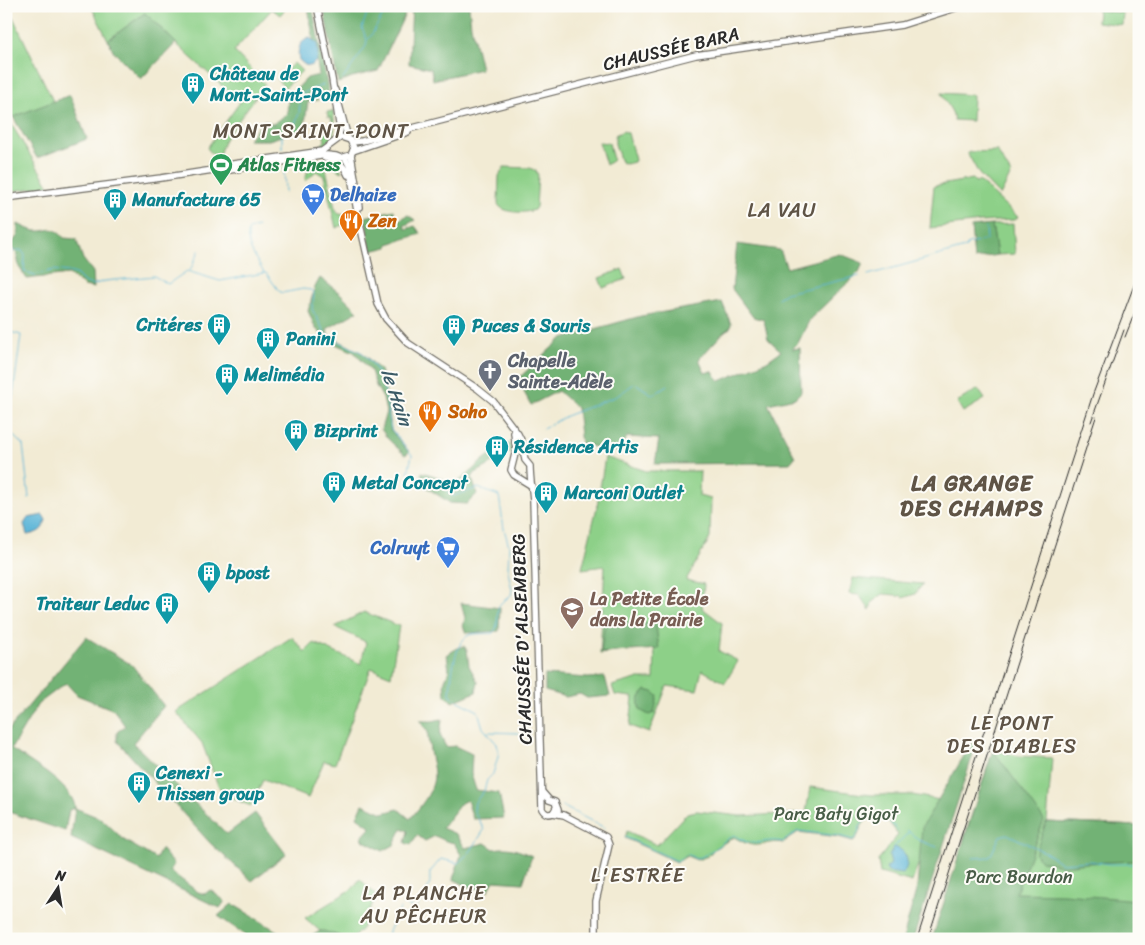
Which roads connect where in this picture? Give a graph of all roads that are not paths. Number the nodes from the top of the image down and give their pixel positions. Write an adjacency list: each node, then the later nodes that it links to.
1 (317, 6): 3 (main road)
2 (962, 6): 4 (main road, CHAUSSÉE BARA)
3 (332, 79): 5 (main road); 6 (main road)
4 (418, 127): 6 (main road, CHAUSSÉE BARA); 7 (main road, CHAUSSÉE BARA)
5 (336, 140): 6 (main road, CHAUSSÉE BARA); 8 (main road); 10 (main road)
6 (350, 140): 7 (main road)
7 (350, 155): 8 (main road); 11 (main road, CHAUSSÉE D'ALSEMBERG); 13 (main road, CHAUSSÉE D'ALSEMBERG)
8 (336, 156): 9 (main road)
9 (310, 158): 10 (main road); 11 (main road)
10 (226, 168): 12 (main road)
11 (352, 183): 13 (main road, CHAUSSÉE D'ALSEMBERG)
12 (6, 198)
13 (362, 231): 14 (main road, CHAUSSÉE D'ALSEMBERG)
14 (513, 427): 15 (main road, CHAUSSÉE D'ALSEMBERG); 16 (main road)
15 (525, 460): 16 (main road); 17 (main road, CHAUSSÉE D'ALSEMBERG)
16 (513, 463): 18 (main road)
17 (529, 474): 18 (main road); 19 (main road, CHAUSSÉE D'ALSEMBERG)
18 (520, 478): 19 (main road)
19 (532, 486): 20 (main road, CHAUSSÉE D'ALSEMBERG)
20 (542, 792): 21 (main road); 22 (main road, CHAUSSÉE D'ALSEMBERG)
21 (549, 800): 22 (main road); 23 (main road)
22 (542, 804): 23 (main road)
23 (555, 810): 24 (main road)
24 (596, 939)

